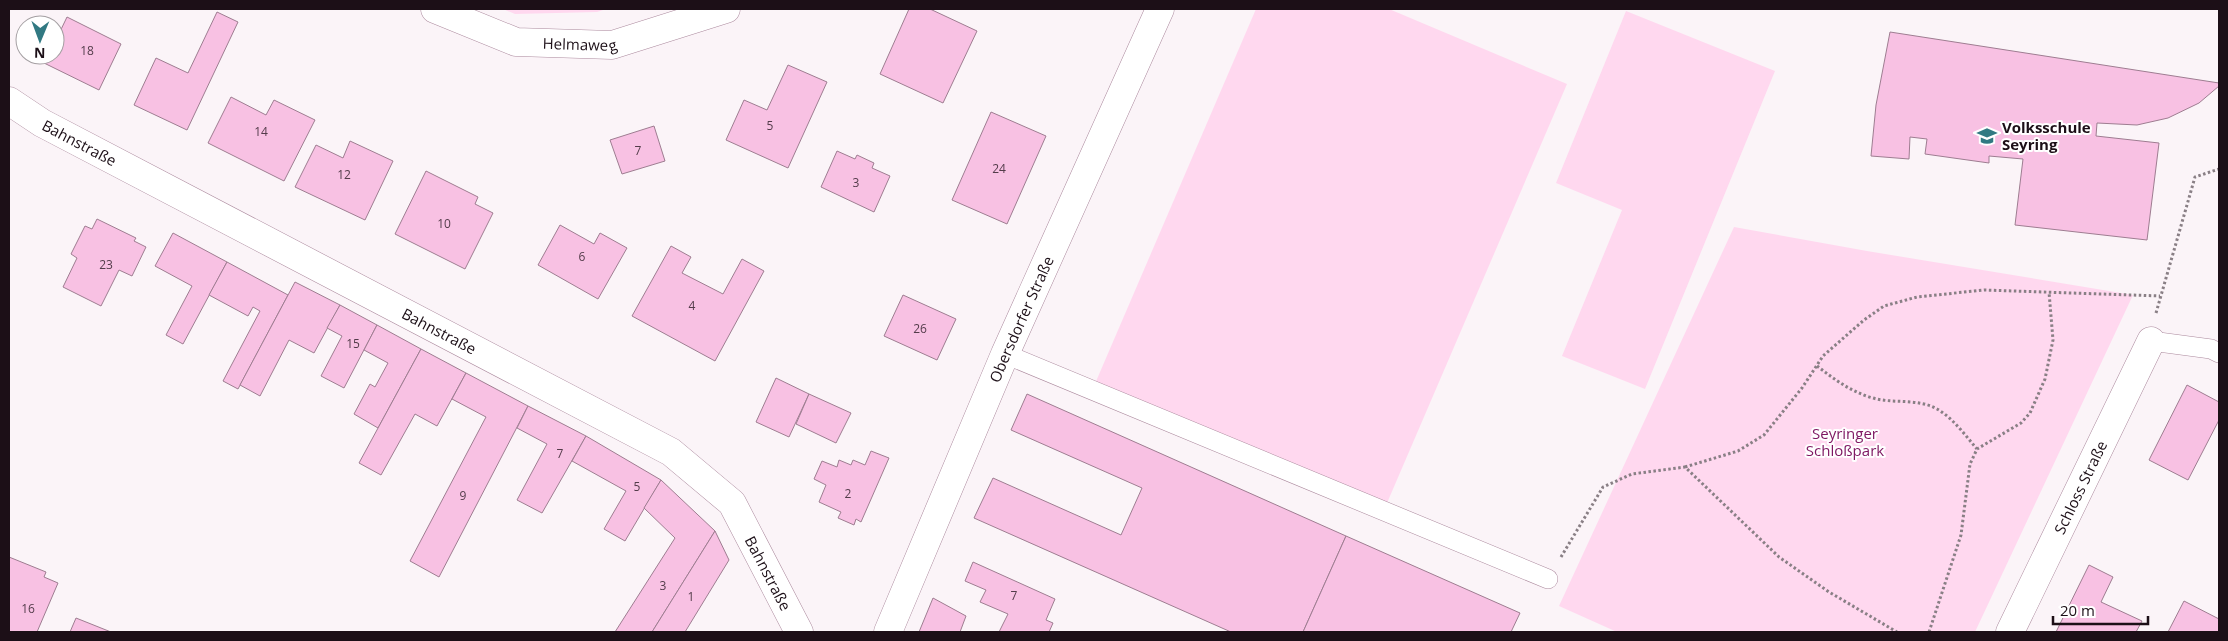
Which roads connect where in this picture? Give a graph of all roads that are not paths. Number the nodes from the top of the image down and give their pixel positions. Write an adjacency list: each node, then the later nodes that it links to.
1 (435, 9): 2 (street, Helmaweg)
2 (726, 9)
3 (1160, 9): 7 (street, Obersdorfer Straße)
4 (9, 101): 9 (street, Bahnstraße)
5 (2151, 341): 6 (lane); 11 (street, Schloss Straße)
6 (2219, 353)
7 (1005, 354): 8 (lane); 10 (street, Obersdorfer Straße)
8 (1548, 579)
9 (799, 632)
10 (888, 632)
11 (2010, 632)

